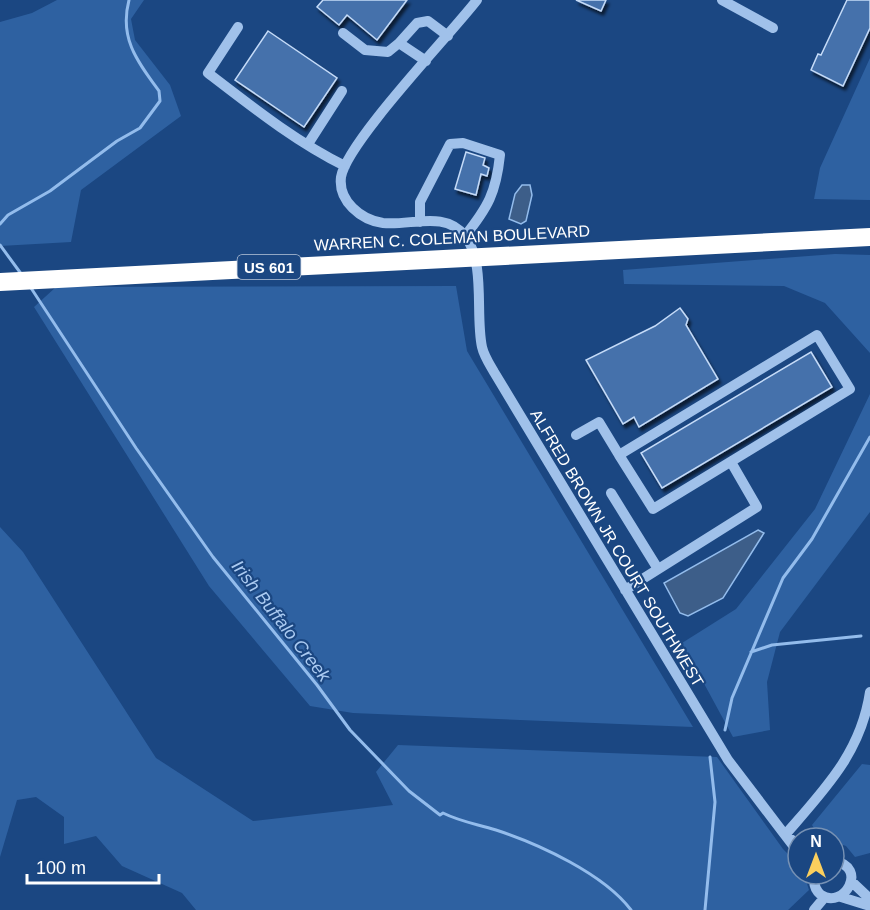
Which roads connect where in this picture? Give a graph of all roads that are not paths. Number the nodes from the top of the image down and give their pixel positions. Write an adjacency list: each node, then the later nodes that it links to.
1 (722, 0): 4 (street)
2 (471, 2): 6 (street)
3 (238, 27): 10 (street)
4 (773, 28)
5 (343, 33): 7 (street)
6 (448, 36): 7 (street); 8 (street)
7 (399, 43): 8 (street)
8 (426, 61): 11 (street)
9 (342, 91): 10 (street)
10 (308, 144): 11 (street)
11 (345, 165): 12 (street)
12 (420, 222): 13 (street); 13 (street)
13 (465, 236): 15 (street)
14 (870, 237): 15 (highway, WARREN C. COLEMAN BOULEVARD / US 601)
15 (475, 256): 16 (highway, WARREN C. COLEMAN BOULEVARD / US 601); 22 (street, ALFRED BROWN JR COURT SOUTHWEST)
16 (0, 282)
17 (576, 435): 18 (street)
18 (619, 455): 19 (street); 19 (street)
19 (731, 462): 21 (street)
20 (611, 494): 21 (street)
21 (658, 569): 22 (street)
22 (625, 590): 24 (street, ALFRED BROWN JR COURT SOUTHWEST)
23 (870, 692): 24 (street)
24 (785, 835)
25 (846, 868): 26 (street)
26 (852, 882): 28 (street); 30 (street)
27 (815, 886): 29 (street)
28 (841, 897): 29 (street); 31 (street)
29 (824, 898): 32 (street)
30 (870, 899)
31 (870, 906)
32 (814, 910)

